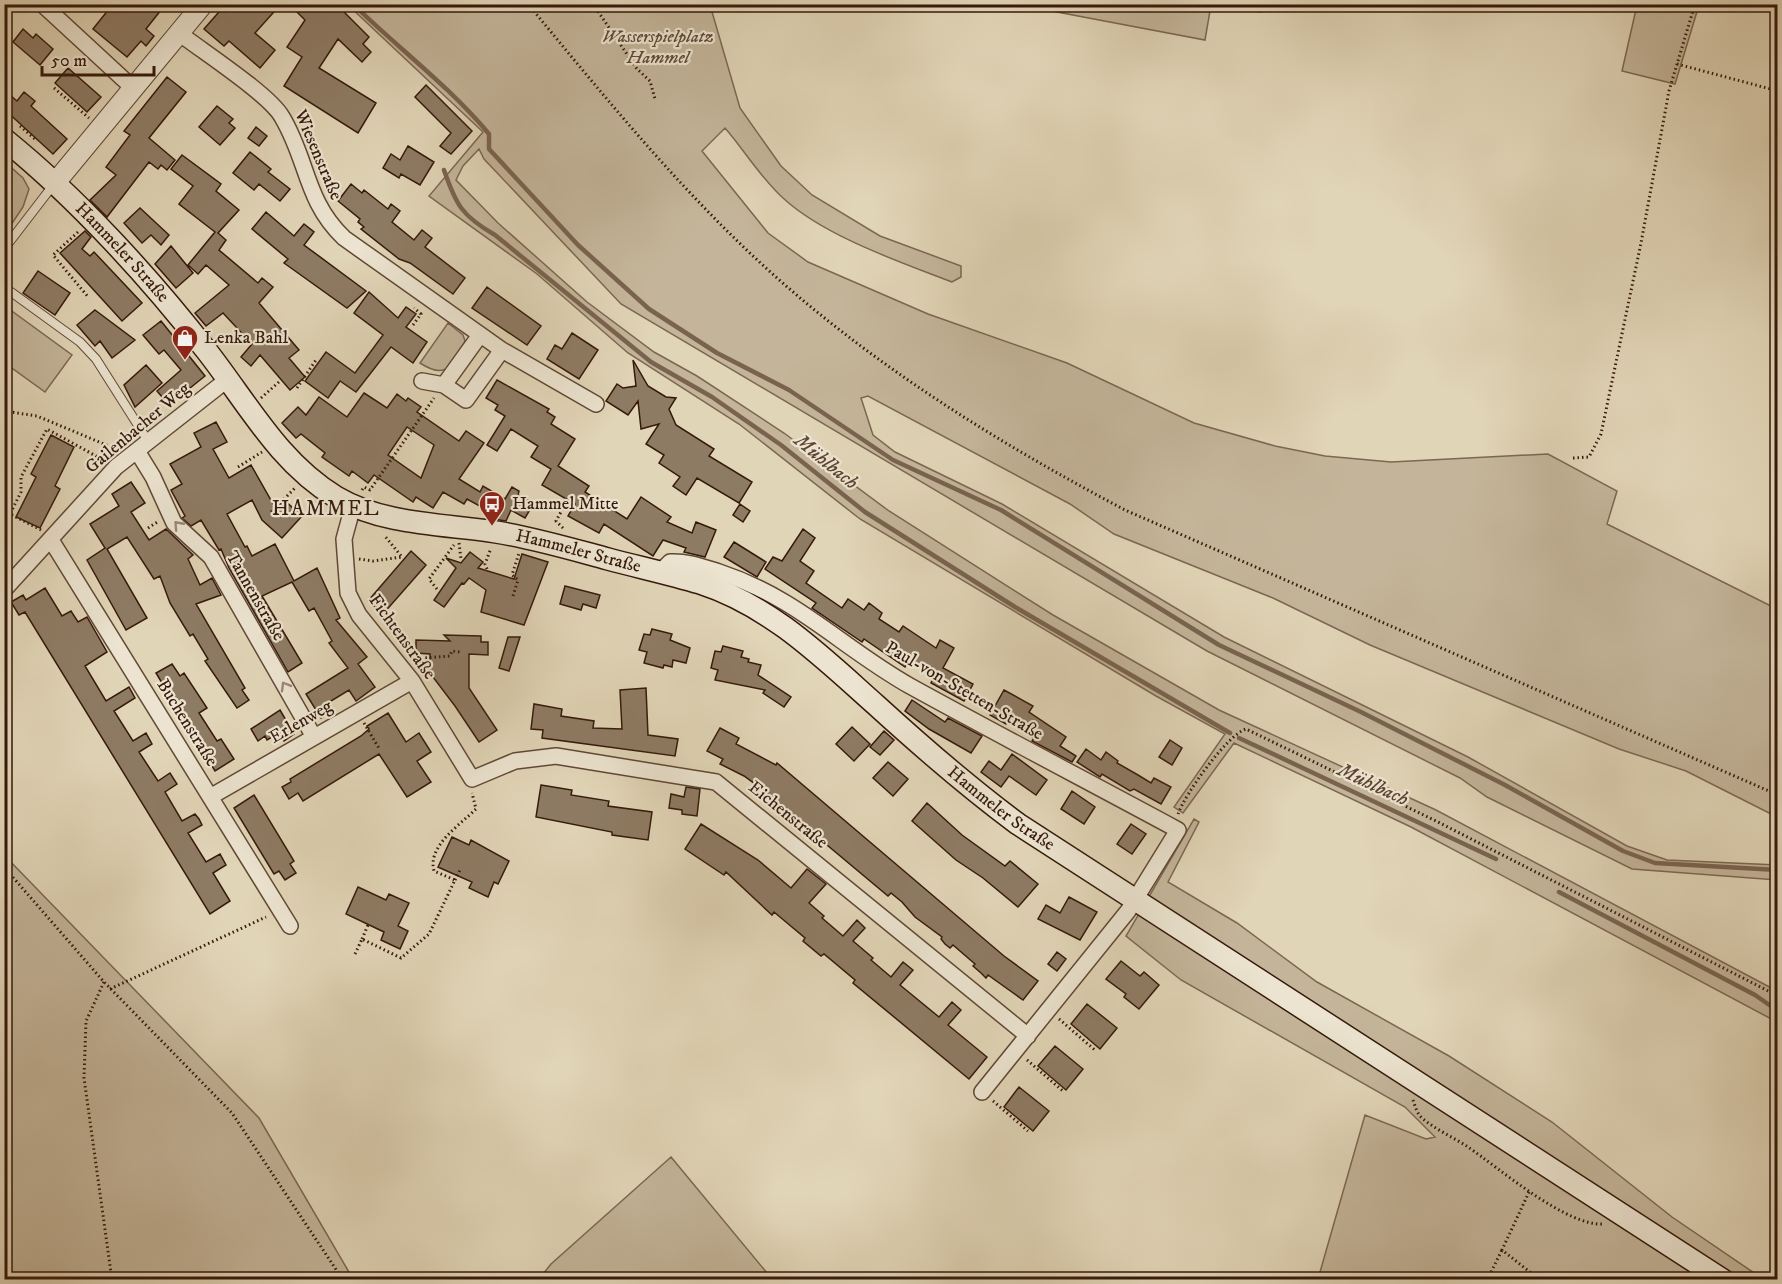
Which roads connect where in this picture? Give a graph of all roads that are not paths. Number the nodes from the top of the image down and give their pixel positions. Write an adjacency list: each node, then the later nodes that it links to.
1 (42, 4): 4 (street)
2 (203, 4): 3 (street)
3 (179, 33): 4 (street); 9 (street, Wiesenstraße)
4 (133, 88): 6 (street)
5 (4, 139): 6 (main road, Hammeler Straße)
6 (55, 183): 7 (lane); 11 (main road, Hammeler Straße)
7 (4, 249)
8 (11, 292): 15 (lane)
9 (480, 335): 10 (street, Wiesenstraße); 13 (street)
10 (501, 350): 13 (street); 14 (street, Wiesenstraße)
11 (228, 379): 15 (street, Gailenbacher Weg); 16 (main road, Hammeler Straße)
12 (422, 381): 13 (street)
13 (444, 385)
14 (596, 404)
15 (139, 449): 17 (street, Gailenbacher Weg); 21 (street, Tannenstraße, one-way to 15)
16 (360, 509): 18 (main road, Hammeler Straße); 20 (street, Fichtenstraße)
17 (51, 540): 19 (street, Gailenbacher Weg); 23 (street, Buchenstraße)
18 (659, 573): 24 (main road, Hammeler Straße); 24 (street, Paul-von-Stetten-Straße)
19 (4, 590)
20 (412, 681): 21 (street, Erlenweg); 22 (street, Fichtenstraße)
21 (314, 737): 23 (street, Erlenweg)
22 (472, 779): 26 (street, Eichenstraße)
23 (210, 797): 25 (street, Buchenstraße)
24 (1135, 901): 26 (street); 28 (main road, Hammeler Straße)
25 (290, 926)
26 (1028, 1035): 27 (street)
27 (982, 1092)
28 (1723, 1280)

